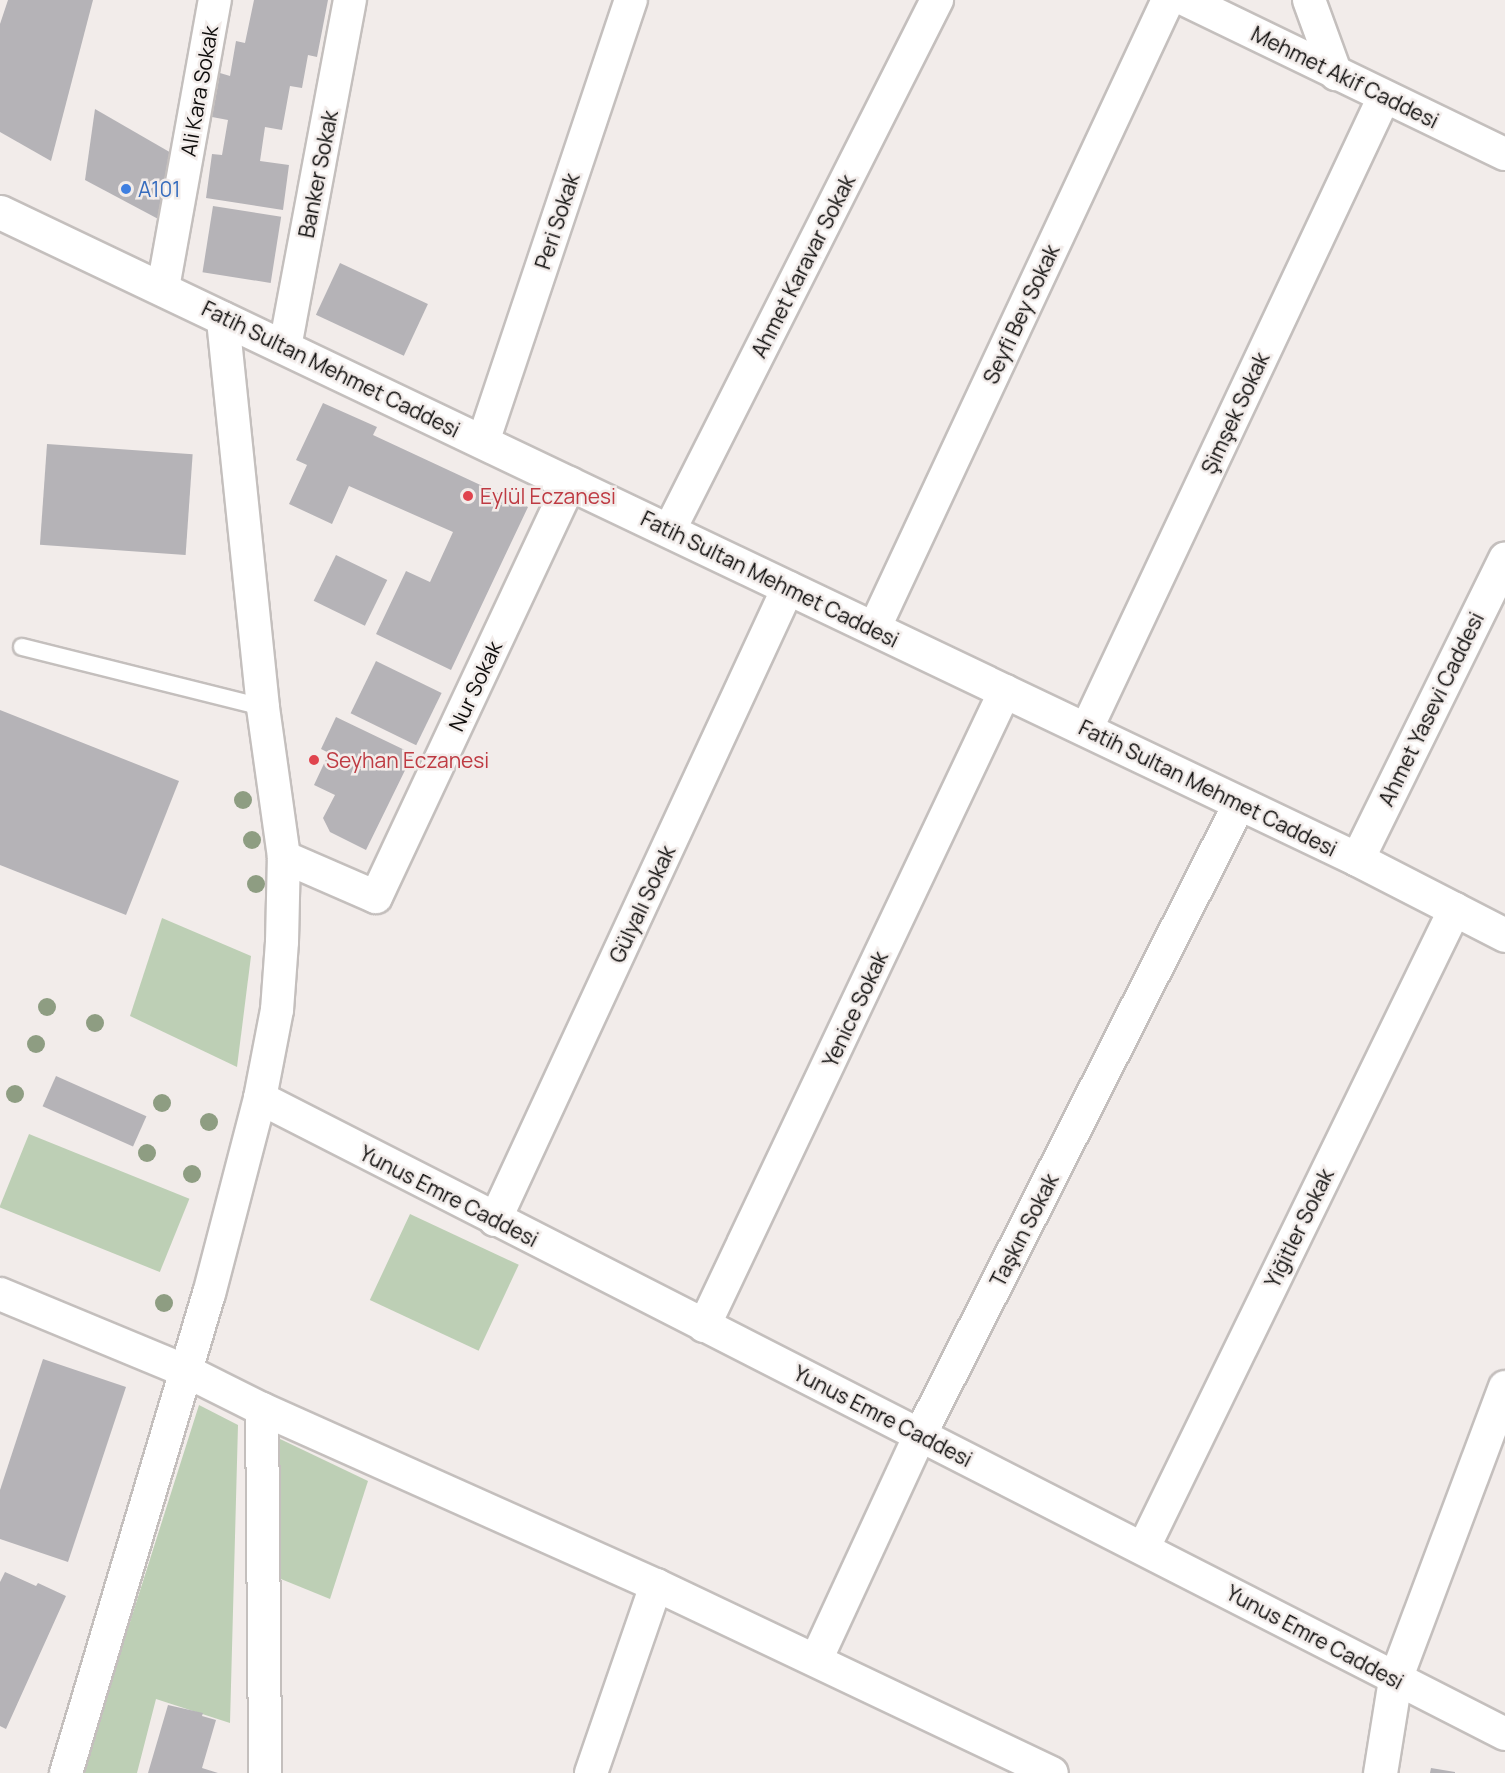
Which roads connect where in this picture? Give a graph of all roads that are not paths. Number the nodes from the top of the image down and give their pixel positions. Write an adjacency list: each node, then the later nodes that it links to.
1 (215, 0): 12 (street, Ali Kara Sokak)
2 (350, 0): 14 (street, Banker Sokak)
3 (631, 0): 15 (street, Peri Sokak)
4 (937, 0): 17 (street, Ahmet Karavar Sokak)
5 (1168, 0): 20 (street, Seyfi Bey Sokak)
6 (1186, 0): 8 (street, Mehmet Akif Caddesi)
7 (1309, 0): 8 (street)
8 (1336, 74): 9 (street, Mehmet Akif Caddesi)
9 (1384, 96): 10 (street, Mehmet Akif Caddesi); 24 (street, Şimşek Sokak)
10 (1505, 154)
11 (0, 212): 12 (street, Fatih Sultan Mehmet Caddesi)
12 (163, 288): 13 (street, Fatih Sultan Mehmet Caddesi)
13 (223, 318): 14 (street, Fatih Sultan Mehmet Caddesi); 23 (street)
14 (285, 347): 15 (street, Fatih Sultan Mehmet Caddesi)
15 (483, 442): 16 (street, Fatih Sultan Mehmet Caddesi)
16 (570, 483): 17 (street, Fatih Sultan Mehmet Caddesi); 26 (street, Nur Sokak)
17 (669, 531): 19 (street, Fatih Sultan Mehmet Caddesi)
18 (1505, 558): 27 (street, Ahmet Yasevi Caddesi)
19 (788, 588): 20 (street, Fatih Sultan Mehmet Caddesi); 31 (street, Gülyalı Sokak)
20 (874, 629): 22 (street, Fatih Sultan Mehmet Caddesi)
21 (22, 647): 23 (lane)
22 (1005, 691): 24 (street, Fatih Sultan Mehmet Caddesi); 33 (street, Yenice Sokak)
23 (263, 707): 26 (street)
24 (1086, 730): 25 (street, Fatih Sultan Mehmet Caddesi)
25 (1240, 803): 27 (street, Fatih Sultan Mehmet Caddesi); 37 (street, Taşkın Sokak)
26 (284, 857): 30 (street)
27 (1357, 859): 28 (street, Fatih Sultan Mehmet Caddesi)
28 (1455, 909): 29 (street, Fatih Sultan Mehmet Caddesi); 38 (street, Yiğitler Sokak)
29 (1505, 935)
30 (260, 1098): 31 (street, Yunus Emre Caddesi); 34 (street)
31 (495, 1220): 33 (street, Yunus Emre Caddesi)
32 (0, 1294): 34 (street)
33 (704, 1326): 37 (street, Yunus Emre Caddesi)
34 (188, 1372): 36 (street); 44 (street)
35 (1503, 1397): 41 (street)
36 (262, 1409): 39 (street); 45 (street)
37 (920, 1435): 38 (street, Yunus Emre Caddesi); 40 (street, Taşkın Sokak)
38 (1144, 1547): 41 (street, Yunus Emre Caddesi)
39 (656, 1585): 40 (street); 46 (street)
40 (816, 1660): 43 (street)
41 (1395, 1679): 42 (street, Yunus Emre Caddesi); 48 (street)
42 (1505, 1734)
43 (997, 1762): 47 (street)
44 (66, 1773)
45 (265, 1773)
46 (591, 1773)
47 (1052, 1773)
48 (1380, 1773)

